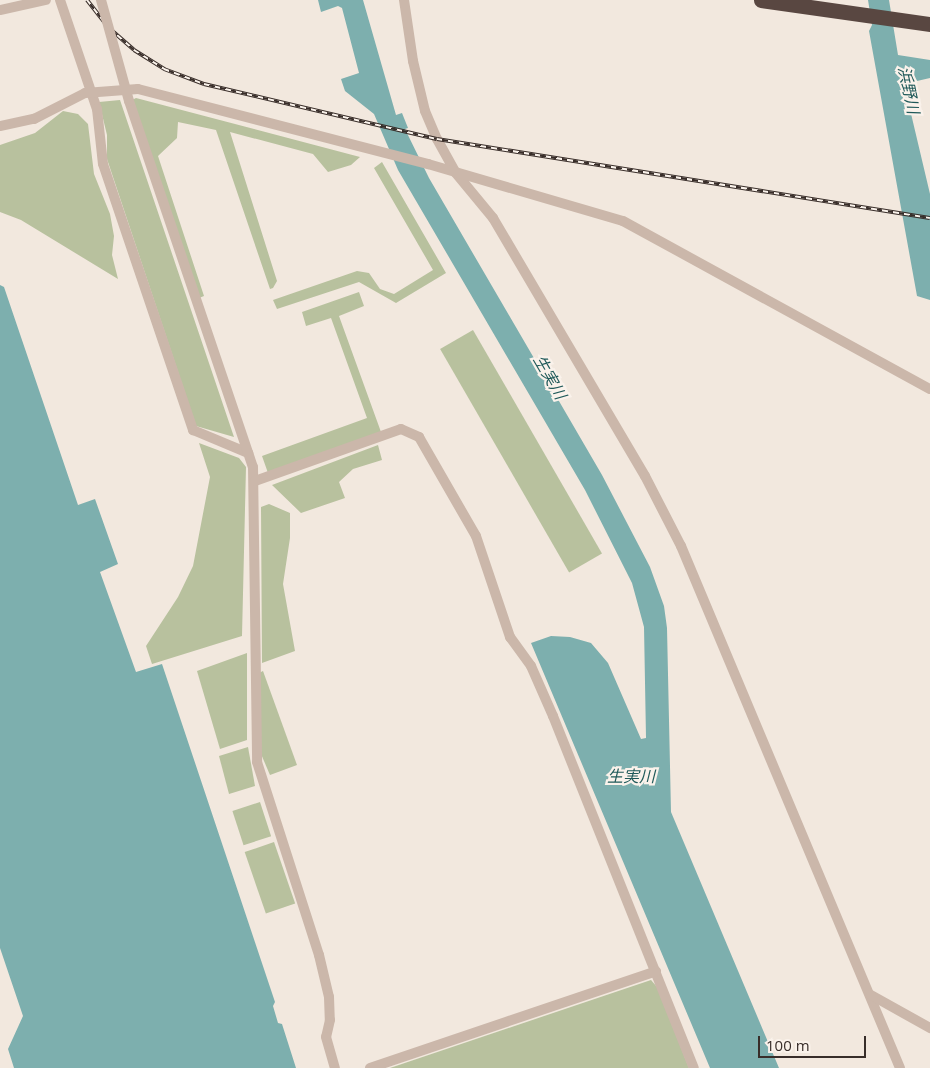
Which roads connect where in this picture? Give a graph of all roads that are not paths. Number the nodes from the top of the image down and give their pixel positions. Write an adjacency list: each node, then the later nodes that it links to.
1 (46, 0): 7 (street)
2 (60, 0): 12 (street)
3 (101, 0): 16 (street, bridge)
4 (404, 0): 14 (street)
5 (761, 0): 8 (highway)
6 (816, 0): 8 (highway)
7 (0, 10)
8 (868, 11): 9 (highway)
9 (895, 15): 10 (highway); 11 (highway)
10 (930, 16)
11 (930, 24)
12 (90, 92): 13 (street); 14 (street); 16 (street)
13 (0, 126)
14 (455, 172): 15 (street); 19 (street)
15 (930, 388)
16 (248, 453): 17 (street)
17 (255, 481): 18 (street); 21 (street)
18 (656, 971): 22 (street); 23 (street)
19 (871, 994): 20 (street); 24 (street)
20 (930, 1028)
21 (335, 1068)
22 (370, 1068)
23 (694, 1068)
24 (900, 1068)

